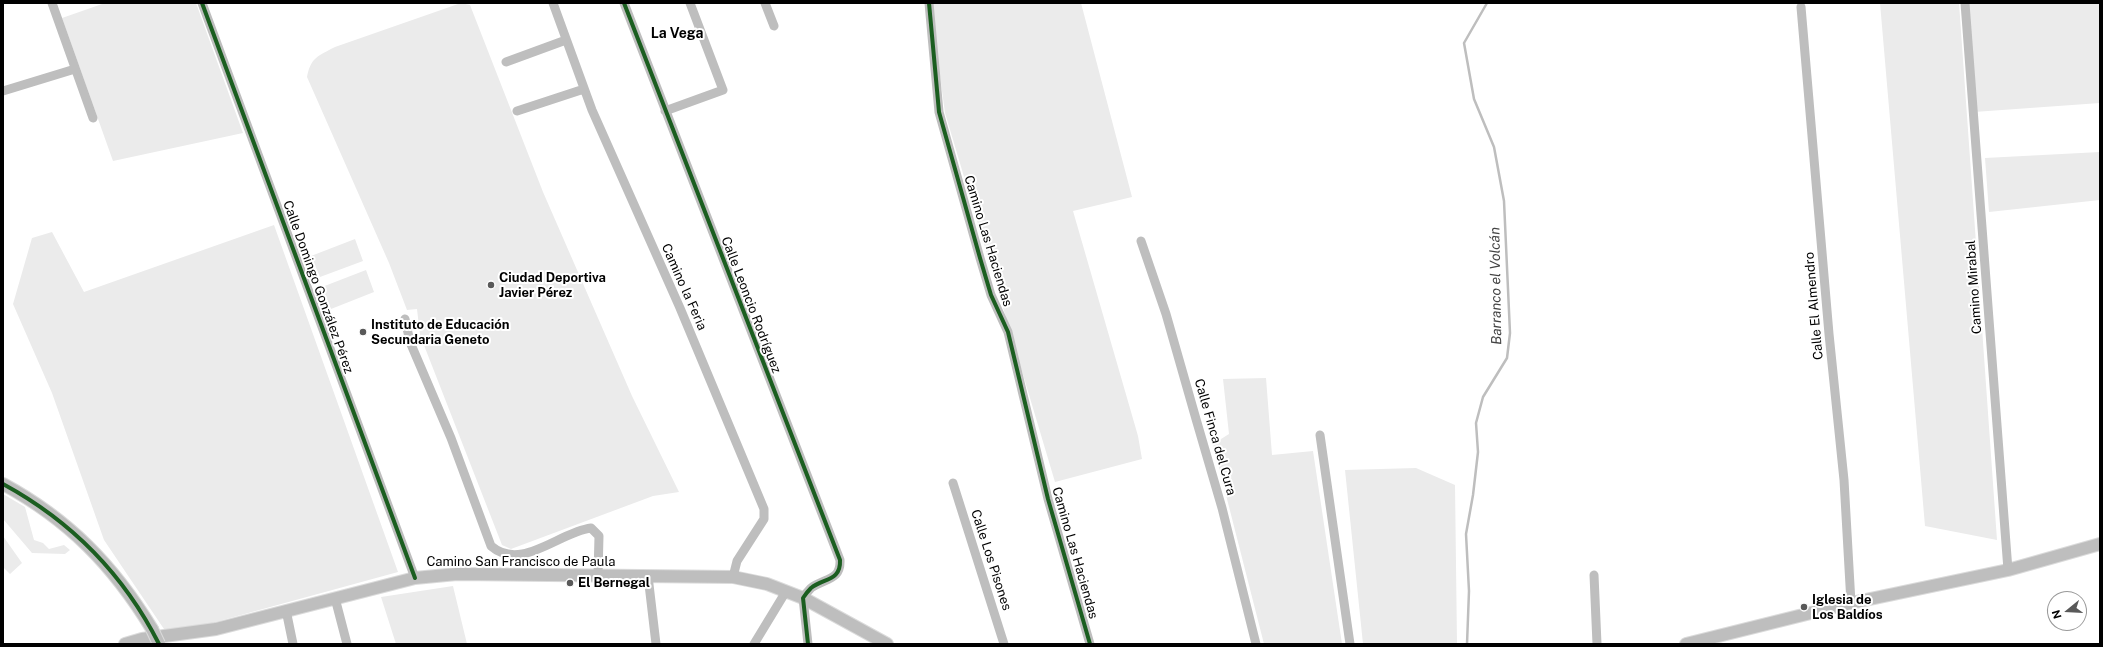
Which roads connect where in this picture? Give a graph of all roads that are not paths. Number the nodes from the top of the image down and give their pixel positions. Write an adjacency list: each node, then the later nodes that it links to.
1 (52, 3): 13 (street)
2 (202, 3): 30 (street, Calle Domingo González Pérez)
3 (553, 3): 11 (street, Camino la Feria)
4 (624, 3): 17 (street, Calle Leoncio Rodríguez)
5 (690, 3): 17 (street)
6 (765, 3): 10 (street)
7 (929, 3): 45 (street, Camino Las Haciendas)
8 (1965, 3): 25 (street, Camino Mirabal)
9 (1801, 7): 34 (street, Calle El Almendro)
10 (774, 26)
11 (566, 40): 12 (street); 14 (street, Camino la Feria)
12 (506, 62)
13 (75, 69): 15 (street); 18 (street)
14 (584, 89): 16 (street); 29 (street, Camino la Feria)
15 (3, 91)
16 (517, 111)
17 (665, 111): 33 (street, Calle Leoncio Rodríguez)
18 (93, 118)
19 (1141, 240): 46 (street, Calle Finca del Cura)
20 (405, 319): 26 (street)
21 (1320, 435): 47 (street)
22 (953, 483): 44 (street, Calle Los Pisones)
23 (3, 484): 37 (main road, bridge)
24 (2100, 544): 25 (main road)
25 (2008, 570): 34 (main road)
26 (598, 575): 28 (main road, Camino San Francisco de Paula); 30 (main road, Camino San Francisco de Paula)
27 (1594, 575): 48 (street)
28 (648, 576): 29 (main road, Camino San Francisco de Paula); 40 (street)
29 (733, 577): 31 (main road, Camino San Francisco de Paula)
30 (415, 578): 32 (main road, Camino San Francisco de Paula)
31 (785, 593): 33 (main road, Camino San Francisco de Paula); 41 (street)
32 (335, 598): 35 (main road, Camino San Francisco de Paula); 39 (street)
33 (803, 598): 42 (street); 43 (main road, Camino San Francisco de Paula)
34 (1851, 603): 49 (main road)
35 (286, 610): 36 (main road, Camino San Francisco de Paula); 38 (street)
36 (125, 644)
37 (159, 644)
38 (293, 644)
39 (347, 644)
40 (656, 644)
41 (754, 644)
42 (808, 644)
43 (887, 644)
44 (1004, 644)
45 (1090, 644)
46 (1256, 644)
47 (1350, 644)
48 (1597, 644)
49 (1686, 644)

